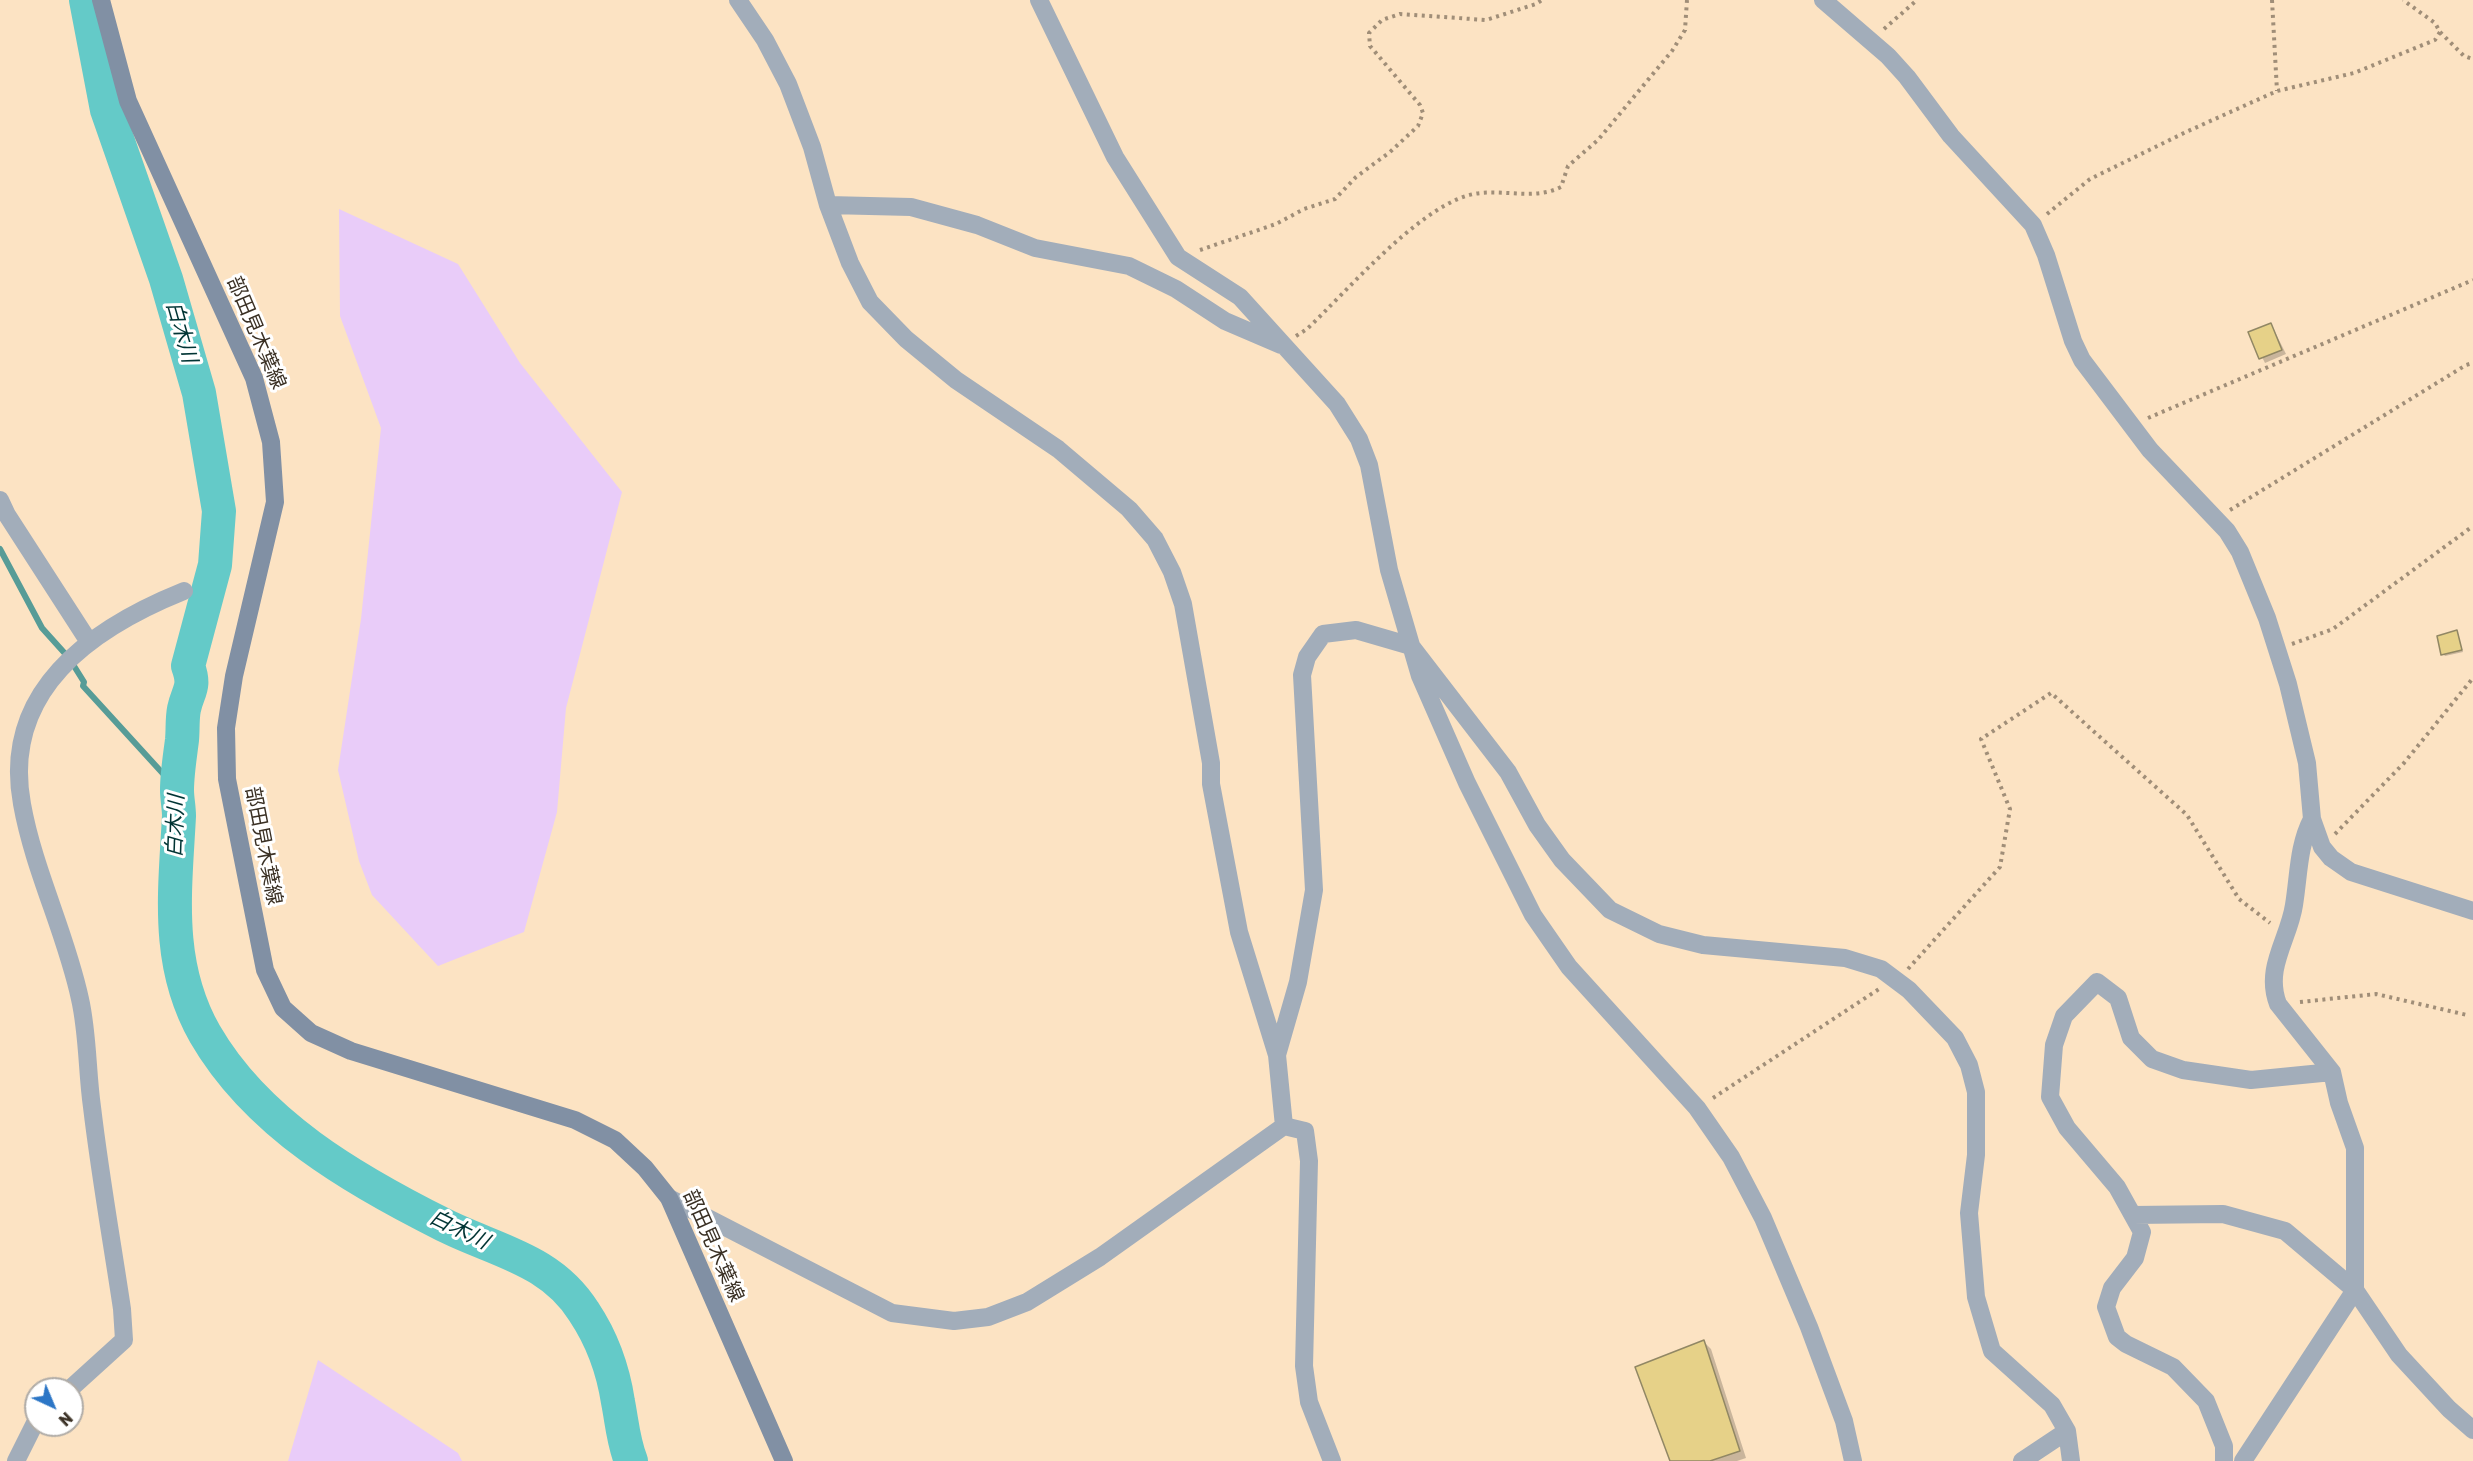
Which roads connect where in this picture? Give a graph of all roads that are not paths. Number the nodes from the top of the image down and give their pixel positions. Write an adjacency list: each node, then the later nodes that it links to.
1 (100, 0): 16 (main road, 部田見木葉線)
2 (738, 0): 5 (street)
3 (1039, 0): 6 (street)
4 (1823, 0): 11 (street)
5 (828, 205): 6 (street); 13 (street)
6 (1288, 343): 10 (street)
7 (0, 500): 9 (street)
8 (184, 591): 9 (street)
9 (89, 642): 19 (street)
10 (1411, 646): 13 (street); 21 (street); 26 (street)
11 (2312, 819): 12 (street); 14 (street)
12 (2473, 911)
13 (1277, 1055): 15 (street)
14 (2332, 1071): 17 (street); 18 (street)
15 (1284, 1126): 16 (street); 25 (street)
16 (669, 1198): 24 (main road, 部田見木葉線)
17 (2133, 1215): 18 (street); 29 (street)
18 (2355, 1290): 20 (street); 30 (street)
19 (83, 1377)
20 (2473, 1430)
21 (2067, 1431): 27 (street); 28 (street)
22 (28, 1437): 23 (street)
23 (16, 1461)
24 (784, 1461)
25 (1332, 1461)
26 (1853, 1461)
27 (2022, 1461)
28 (2071, 1461)
29 (2224, 1461)
30 (2243, 1461)

